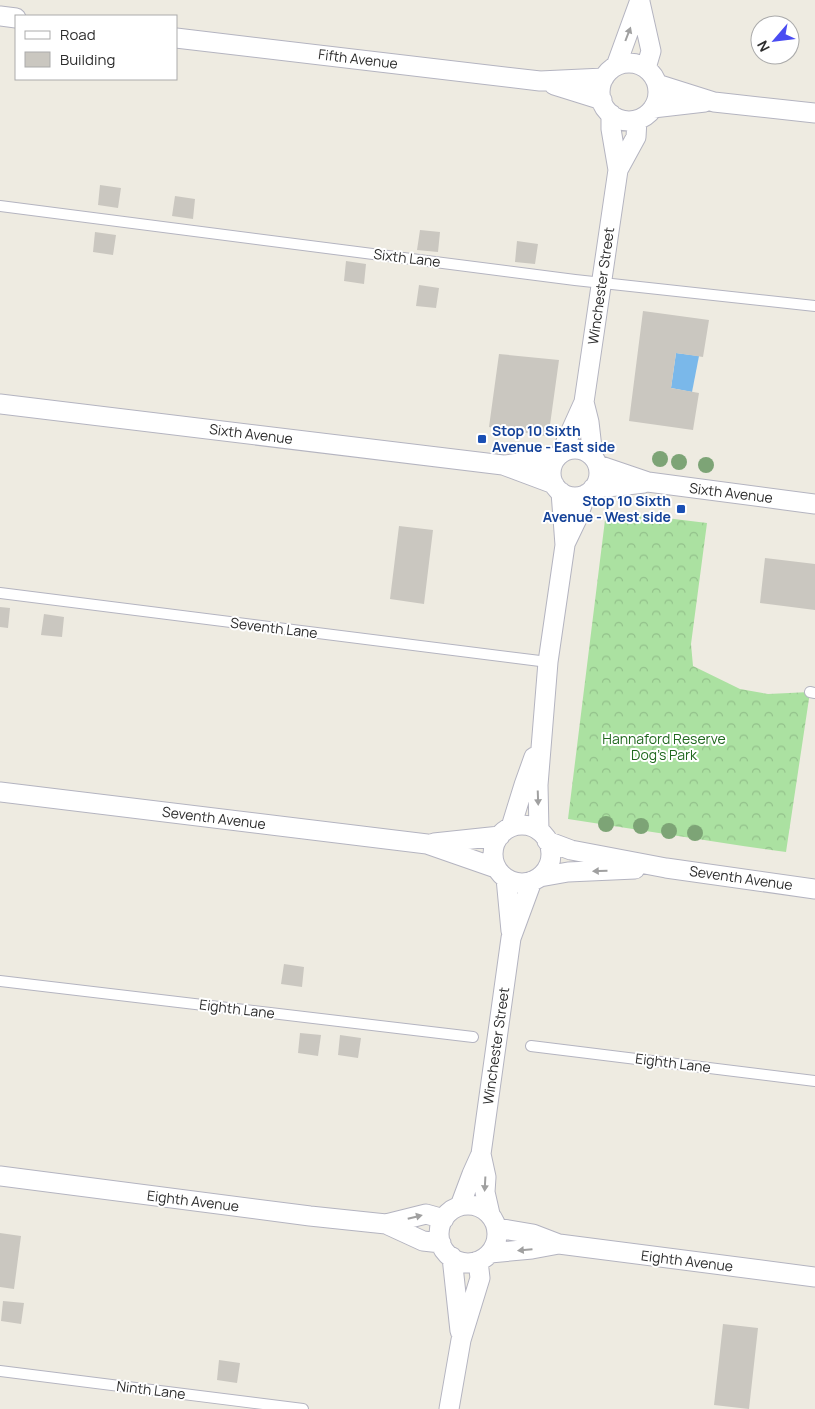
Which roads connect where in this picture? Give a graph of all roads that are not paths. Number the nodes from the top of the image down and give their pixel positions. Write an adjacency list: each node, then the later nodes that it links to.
1 (640, 1): 5 (street, one-way to 1); 6 (street)
2 (0, 16): 3 (street)
3 (15, 18)
4 (178, 38): 7 (street, Fifth Avenue)
5 (610, 72): 6 (street); 7 (street, Fifth Avenue); 9 (street)
6 (652, 76): 8 (street); 10 (street)
7 (540, 81): 9 (street, Fifth Avenue)
8 (714, 102): 10 (street); 11 (street)
9 (607, 107): 12 (street); 13 (street, Winchester Street)
10 (654, 108): 12 (street)
11 (815, 113)
12 (637, 120): 13 (street, Winchester Street)
13 (618, 170): 15 (street, Winchester Street)
14 (0, 206): 15 (lane, Sixth Lane)
15 (602, 283): 16 (lane, Sixth Lane); 17 (street, Winchester Street)
16 (815, 306)
17 (584, 402): 19 (street, Winchester Street); 20 (street, Winchester Street)
18 (0, 404): 21 (street, Sixth Avenue)
19 (559, 455): 20 (street); 21 (street, Sixth Avenue); 23 (street)
20 (595, 461): 22 (street, Sixth Avenue); 24 (street)
21 (503, 465): 23 (street, Sixth Avenue)
22 (648, 482): 24 (street, Sixth Avenue); 25 (street, Sixth Avenue)
23 (558, 488): 24 (street); 26 (street)
24 (590, 491): 26 (street)
25 (815, 504)
26 (565, 545): 28 (street)
27 (0, 593): 28 (lane, Seventh Lane)
28 (548, 662): 29 (street)
29 (543, 732): 31 (street); 32 (street, one-way to 32)
30 (0, 792): 33 (street, Seventh Avenue)
31 (506, 831): 32 (street); 33 (street, Seventh Avenue); 35 (street)
32 (543, 836): 34 (street, Seventh Avenue); 36 (street)
33 (427, 844): 35 (street, Seventh Avenue)
34 (666, 868): 36 (street, Seventh Avenue, one-way to 36); 37 (street, Seventh Avenue)
35 (501, 873): 36 (street); 38 (street, Winchester Street)
36 (536, 879): 38 (street, Winchester Street)
37 (815, 888)
38 (512, 938): 43 (street, Winchester Street)
39 (0, 981): 40 (lane, Eighth Lane)
40 (473, 1037)
41 (531, 1046): 42 (lane, Eighth Lane)
42 (815, 1080)
43 (481, 1154): 45 (street, Winchester Street); 47 (street, Winchester Street, one-way to 47)
44 (0, 1176): 48 (street, Eighth Avenue)
45 (460, 1206): 46 (street); 47 (street)
46 (444, 1219): 48 (street, Eighth Avenue, one-way to 46); 50 (street)
47 (493, 1221): 49 (street, Eighth Avenue); 51 (street)
48 (386, 1224): 50 (street, Eighth Avenue)
49 (559, 1244): 51 (street, Eighth Avenue, one-way to 51); 52 (street, Eighth Avenue)
50 (447, 1250): 51 (street); 53 (street)
51 (484, 1257): 53 (street)
52 (815, 1277)
53 (461, 1340): 56 (street)
54 (0, 1371): 55 (lane, Ninth Lane)
55 (303, 1409)
56 (449, 1409)

